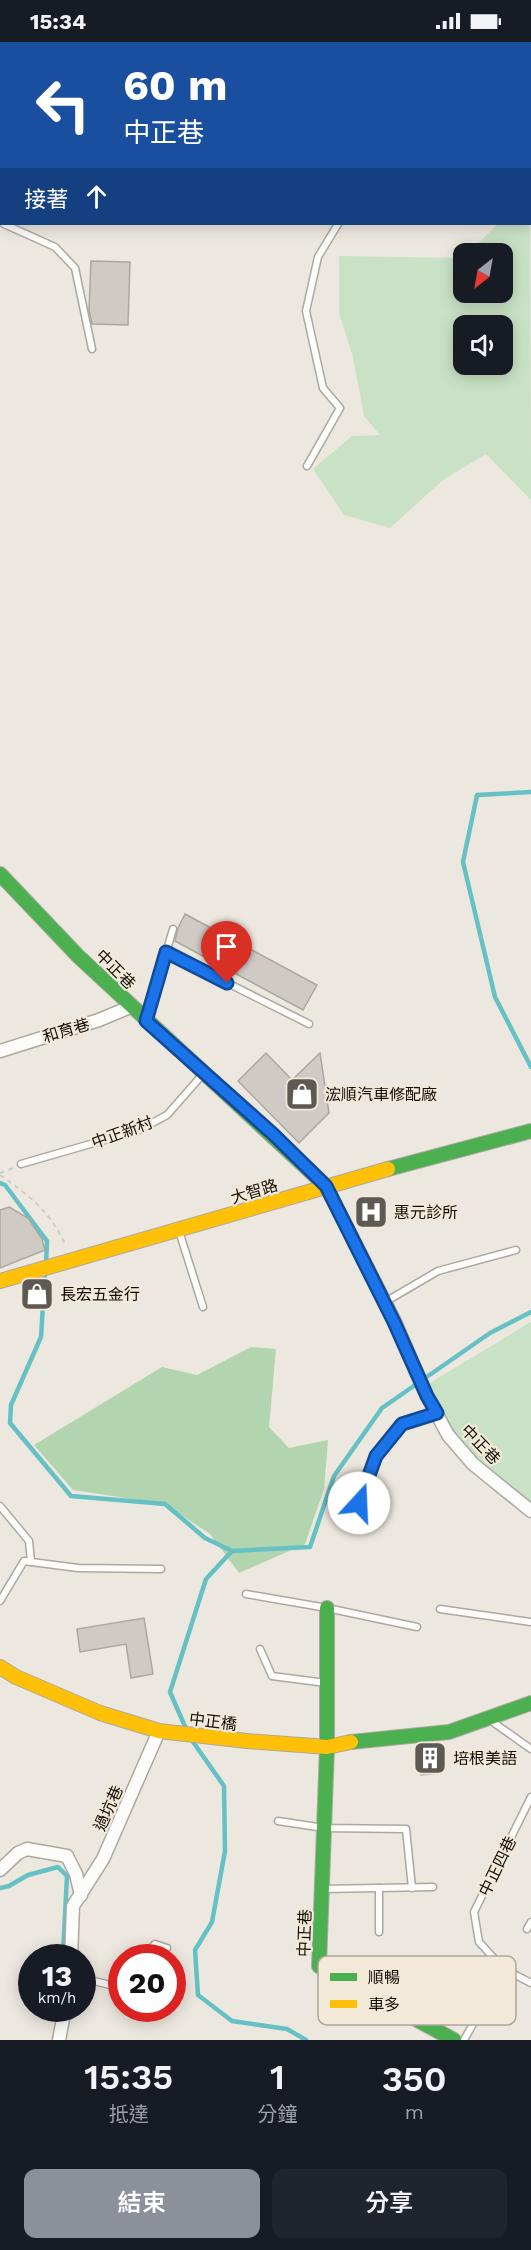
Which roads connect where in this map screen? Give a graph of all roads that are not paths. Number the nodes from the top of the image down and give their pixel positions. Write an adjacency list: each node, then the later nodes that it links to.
1 (8, 225): 3 (lane)
2 (337, 225): 4 (lane)
3 (92, 348)
4 (307, 466)
5 (0, 874): 8 (street, 中正巷)
6 (173, 929): 7 (lane)
7 (166, 952): 9 (lane); 10 (lane)
8 (130, 1006): 9 (street, 中正巷); 11 (street, 和育巷)
9 (146, 1021): 12 (street, 中正巷)
10 (309, 1024)
11 (0, 1051)
12 (204, 1072): 14 (lane, 中正新村); 15 (street, 中正巷)
13 (531, 1131): 15 (street, 大智路)
14 (21, 1164)
15 (326, 1186): 16 (street, 大智路); 19 (street, 中正巷)
16 (179, 1230): 18 (street, 大智路); 20 (lane)
17 (516, 1250): 19 (lane)
18 (0, 1281)
19 (384, 1303): 21 (street, 中正巷)
20 (203, 1307)
21 (437, 1413): 22 (lane); 24 (street, 中正巷)
22 (359, 1503)
23 (0, 1506): 25 (lane)
24 (531, 1511)
25 (31, 1562): 26 (lane); 28 (lane)
26 (161, 1569)
27 (246, 1594): 29 (lane)
28 (0, 1601)
29 (327, 1608): 32 (lane); 35 (street, 中正巷)
30 (440, 1609): 31 (lane)
31 (531, 1622)
32 (417, 1627)
33 (260, 1649): 35 (lane)
34 (0, 1667): 38 (street)
35 (327, 1683): 39 (street, 中正巷)
36 (531, 1703): 37 (street)
37 (488, 1719): 39 (street); 40 (lane)
38 (159, 1731): 39 (street, 中正橋); 49 (street, 過坑巷)
39 (327, 1747): 43 (street, 中正巷)
40 (531, 1749)
41 (531, 1797): 55 (lane, 中正四巷)
42 (278, 1821): 43 (lane)
43 (324, 1828): 47 (lane); 48 (street, 中正巷)
44 (0, 1870): 49 (street)
45 (433, 1887): 47 (lane)
46 (379, 1888): 47 (lane); 48 (lane); 52 (lane)
47 (412, 1888)
48 (322, 1889): 54 (street, 中正巷)
49 (81, 1895): 53 (street, 過坑巷)
50 (531, 1922): 51 (lane)
51 (527, 1929)
52 (380, 1932)
53 (71, 1944)
54 (319, 1956)
55 (492, 1956)
56 (516, 1975): 57 (lane, 中正四巷)
57 (531, 1983)
58 (62, 2022): 61 (street)
59 (427, 2025): 62 (street, 中正巷)
60 (472, 2025): 63 (lane)
61 (59, 2040)
62 (454, 2040)
63 (464, 2040)

